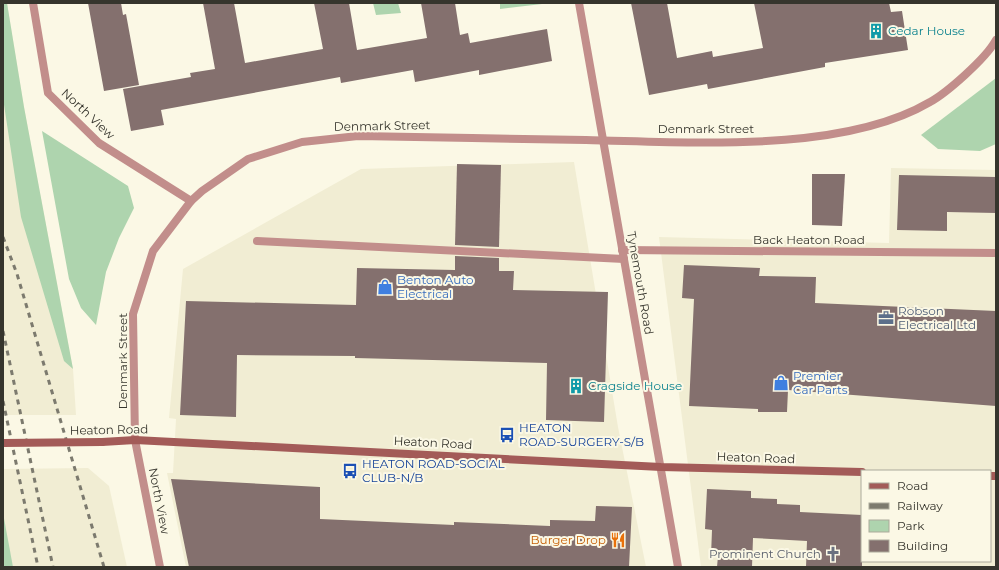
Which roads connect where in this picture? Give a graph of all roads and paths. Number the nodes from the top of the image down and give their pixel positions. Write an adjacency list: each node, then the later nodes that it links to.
1 (33, 3): 5 (street, North View)
2 (579, 3): 4 (street, Tynemouth Road)
3 (996, 40): 4 (street, Denmark Street)
4 (603, 140): 5 (street, Denmark Street); 8 (street, Tynemouth Road)
5 (191, 201): 9 (street, Denmark Street)
6 (257, 241): 8 (street, Back Heaton Road)
7 (996, 253): 8 (street, Back Heaton Road)
8 (623, 254): 11 (street, Tynemouth Road)
9 (135, 440): 10 (street, Heaton Road, bridge); 11 (street, Heaton Road); 13 (street, North View)
10 (3, 443)
11 (661, 467): 12 (street, Heaton Road); 14 (street, Tynemouth Road)
12 (861, 472)
13 (160, 567)
14 (678, 567)

